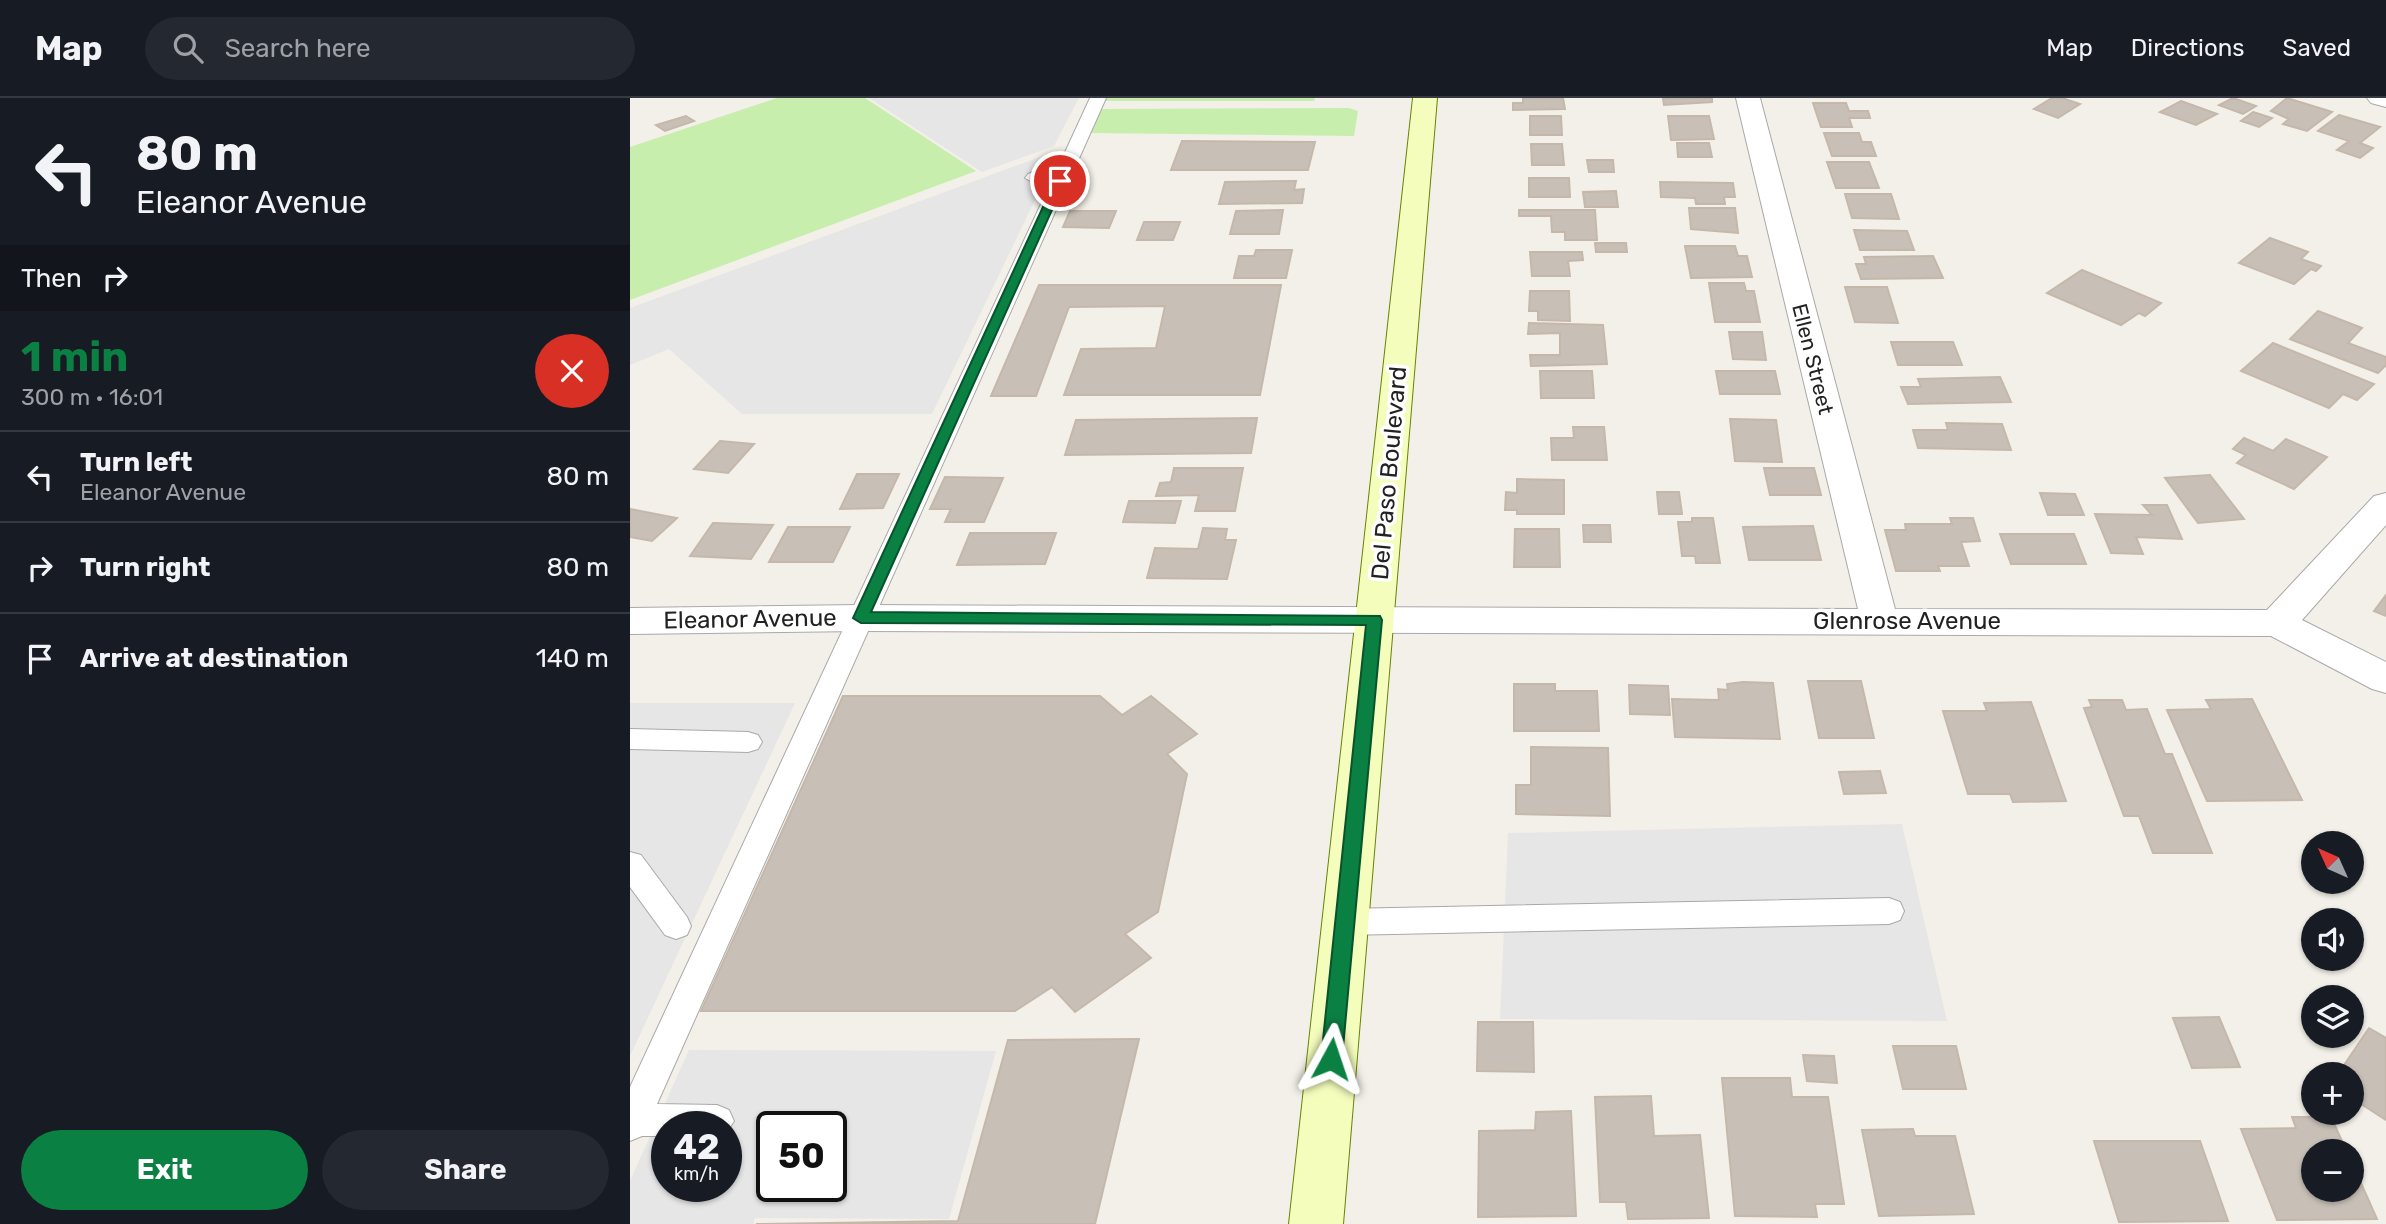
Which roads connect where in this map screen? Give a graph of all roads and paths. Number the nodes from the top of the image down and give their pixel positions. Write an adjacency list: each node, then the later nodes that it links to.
1 (1098, 98): 6 (lane)
2 (1425, 98): 10 (main road, Del Paso Boulevard)
3 (1748, 98): 12 (street, Ellen Street)
4 (2379, 98): 5 (street)
5 (2386, 100)
6 (1068, 164): 7 (lane); 9 (lane)
7 (1034, 178)
8 (2386, 504): 13 (street)
9 (861, 618): 10 (street, Eleanor Avenue); 11 (street, Eleanor Avenue); 21 (lane)
10 (1374, 620): 12 (street, Glenrose Avenue); 19 (main road, Del Paso Boulevard)
11 (630, 621)
12 (1880, 621): 13 (street, Glenrose Avenue)
13 (2277, 624): 14 (street)
14 (2386, 679)
15 (630, 739): 16 (lane)
16 (748, 742)
17 (630, 864): 20 (lane)
18 (1889, 911): 19 (lane)
19 (1344, 922): 23 (main road, Del Paso Boulevard)
20 (676, 926)
21 (631, 1122): 22 (lane)
22 (651, 1122)
23 (1316, 1224)

